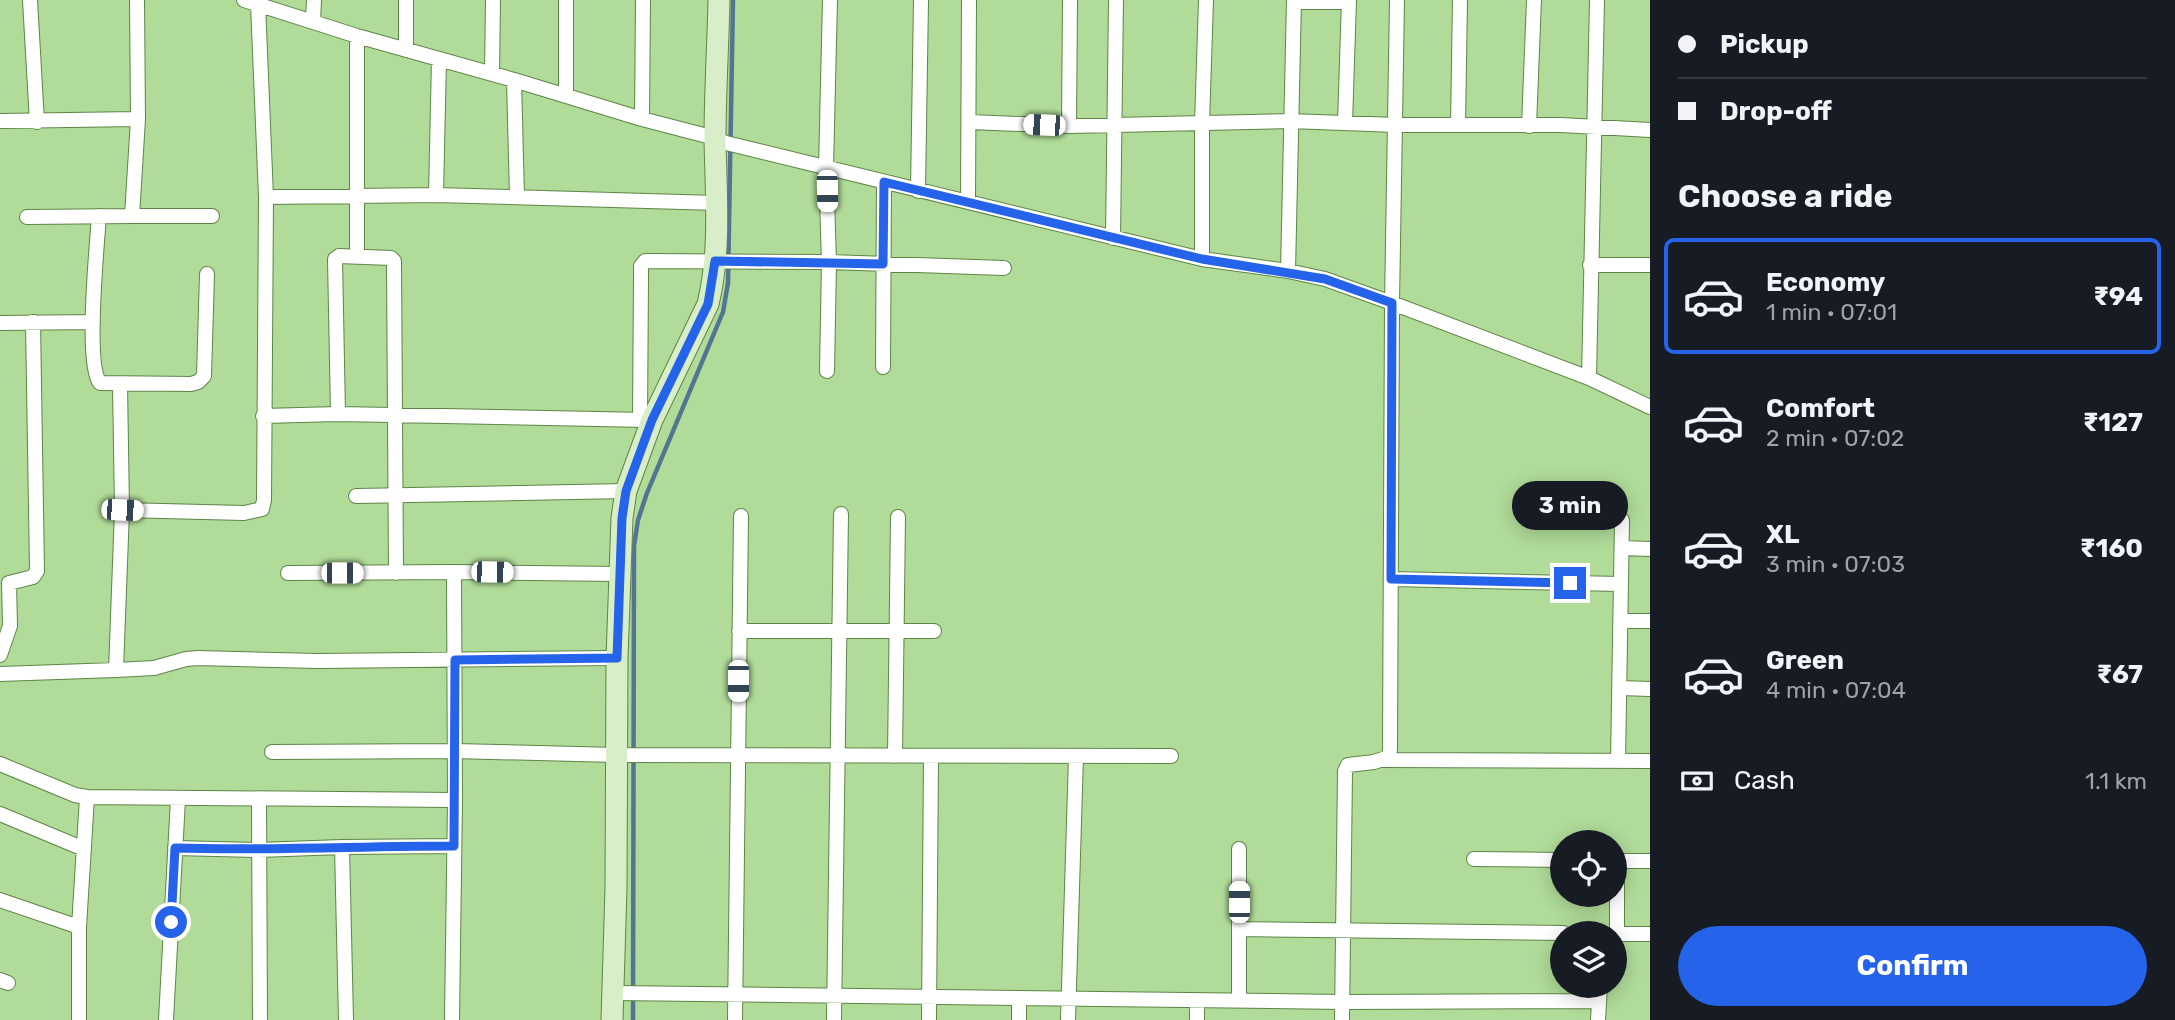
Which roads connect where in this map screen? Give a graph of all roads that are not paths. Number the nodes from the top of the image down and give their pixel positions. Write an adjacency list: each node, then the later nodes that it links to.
1 (30, 0): 33 (street)
2 (137, 0): 29 (street)
3 (314, 0): 22 (street)
4 (406, 0): 24 (street)
5 (493, 0): 26 (street)
6 (566, 0): 28 (street)
7 (643, 0): 30 (street)
8 (719, 0): 44 (street)
9 (830, 0): 45 (street)
10 (920, 0): 47 (street)
11 (969, 0): 34 (street)
12 (1070, 0): 40 (street)
13 (1116, 0): 37 (street)
14 (1206, 0): 36 (street)
15 (1397, 0): 38 (street)
16 (1460, 0): 39 (street)
17 (1534, 0): 41 (street)
18 (1597, 0): 42 (street)
19 (1294, 1): 20 (street); 32 (street)
20 (1349, 1): 35 (street)
21 (251, 2): 22 (street); 50 (street)
22 (313, 22): 23 (street)
23 (356, 36): 24 (street); 49 (street)
24 (406, 50): 25 (street)
25 (439, 59): 26 (street); 48 (street)
26 (492, 74): 27 (street)
27 (514, 80): 28 (street); 51 (street)
28 (566, 96): 30 (street)
29 (138, 119): 33 (street); 55 (street)
30 (642, 119): 44 (street)
31 (0, 121): 33 (street)
32 (1291, 121): 35 (street); 36 (street); 67 (street)
33 (37, 122)
34 (970, 122): 40 (street); 52 (street)
35 (1345, 123): 38 (street)
36 (1202, 124): 37 (street); 60 (street)
37 (1113, 125): 40 (street); 58 (street)
38 (1396, 125): 39 (street); 69 (street)
39 (1458, 125): 41 (street)
40 (1069, 126)
41 (1529, 126): 42 (street)
42 (1593, 126): 43 (street); 64 (street)
43 (1650, 130)
44 (720, 140): 45 (street); 53 (street)
45 (826, 167): 46 (street); 62 (street)
46 (884, 182): 47 (street); 63 (street)
47 (918, 191): 52 (street)
48 (436, 195): 49 (street); 51 (street)
49 (358, 196): 50 (street); 59 (street)
50 (267, 197): 79 (street)
51 (517, 197): 53 (street)
52 (968, 201): 58 (street)
53 (717, 203): 61 (street)
54 (99, 216): 55 (street); 57 (street); 71 (street)
55 (132, 216): 56 (street)
56 (212, 216)
57 (27, 217)
58 (1113, 238): 60 (street)
59 (356, 257): 78 (street); 80 (street)
60 (1202, 259): 67 (street)
61 (715, 261): 62 (street); 81 (street); 81 (street)
62 (829, 262): 63 (street); 74 (street)
63 (883, 264): 66 (street); 73 (street)
64 (1590, 265): 65 (street); 75 (street)
65 (1650, 265)
66 (1004, 268)
67 (1288, 271): 69 (street)
68 (207, 274): 76 (street)
69 (1392, 303): 75 (street); 96 (street)
70 (33, 322): 71 (street); 72 (street); 97 (street)
71 (93, 322): 76 (street)
72 (0, 323)
73 (883, 367)
74 (827, 371)
75 (1589, 378): 77 (street)
76 (120, 384): 85 (street)
77 (1650, 407)
78 (338, 414): 79 (street); 80 (street)
79 (263, 416): 85 (street)
80 (395, 416): 81 (street); 83 (street)
81 (646, 420): 82 (street)
82 (626, 491): 83 (street); 95 (street)
83 (397, 495): 84 (street); 94 (street)
84 (356, 496)
85 (122, 510): 108 (street)
86 (841, 514): 103 (street)
87 (740, 516): 101 (street)
88 (898, 517): 104 (street)
89 (1622, 520): 90 (street)
90 (1622, 548): 91 (street); 98 (street)
91 (1650, 549)
92 (454, 572): 94 (street); 95 (street); 107 (street)
93 (288, 573): 94 (street)
94 (396, 573)
95 (620, 574): 106 (street)
96 (1391, 579): 98 (street); 121 (street)
97 (7, 581): 105 (street)
98 (1621, 584): 99 (street)
99 (1621, 621): 100 (street); 110 (street)
100 (1650, 621)
101 (739, 631): 103 (street); 115 (street)
102 (934, 631): 104 (street)
103 (839, 632): 104 (street); 116 (street)
104 (897, 632): 117 (street)
105 (0, 655)
106 (617, 658): 107 (street); 114 (street)
107 (455, 660): 108 (street); 112 (street)
108 (116, 670): 109 (street)
109 (0, 674)
110 (1620, 688): 111 (street); 122 (street)
111 (1650, 689)
112 (454, 751): 113 (street); 114 (street); 128 (street)
113 (272, 752)
114 (617, 755): 115 (street); 147 (street)
115 (738, 755): 116 (street); 148 (street)
116 (836, 756): 117 (street); 149 (street)
117 (895, 756): 118 (street)
118 (930, 756): 119 (street); 150 (street)
119 (1076, 756): 120 (street); 153 (street)
120 (1171, 756)
121 (1383, 760): 122 (street); 143 (street)
122 (1618, 761): 123 (street)
123 (1650, 761)
124 (0, 764): 125 (street)
125 (87, 797): 126 (street); 133 (street)
126 (178, 799): 127 (street); 132 (street)
127 (259, 800): 128 (street); 135 (street)
128 (455, 800): 130 (street)
129 (0, 814): 133 (street)
130 (454, 846): 131 (street); 162 (street)
131 (342, 847): 135 (street); 161 (street)
132 (175, 848): 135 (street); 159 (street)
133 (84, 849): 141 (street)
134 (1239, 849): 142 (street)
135 (259, 850): 160 (street)
136 (1474, 859): 137 (street)
137 (1550, 860)
138 (1627, 861): 139 (street)
139 (1650, 861)
140 (0, 900): 141 (street)
141 (79, 927): 158 (street)
142 (1239, 929): 143 (street); 155 (street)
143 (1344, 929): 144 (street); 157 (street)
144 (1550, 933)
145 (1627, 934): 146 (street)
146 (1650, 934)
147 (614, 993): 148 (street); 163 (street)
148 (735, 995): 149 (street); 164 (street)
149 (835, 997): 150 (street); 165 (street)
150 (929, 997): 152 (street); 166 (street)
151 (1599, 998): 156 (street)
152 (1019, 999): 153 (street); 167 (street)
153 (1068, 999): 154 (street); 168 (street)
154 (1197, 1000): 155 (street); 169 (street)
155 (1239, 1001): 157 (street)
156 (1599, 1001): 157 (street); 171 (street)
157 (1343, 1002): 170 (street)
158 (79, 1020)
159 (166, 1020)
160 (260, 1020)
161 (346, 1020)
162 (452, 1020)
163 (612, 1020)
164 (734, 1020)
165 (834, 1020)
166 (929, 1020)
167 (1019, 1020)
168 (1068, 1020)
169 (1197, 1020)
170 (1342, 1020)
171 (1598, 1020)

